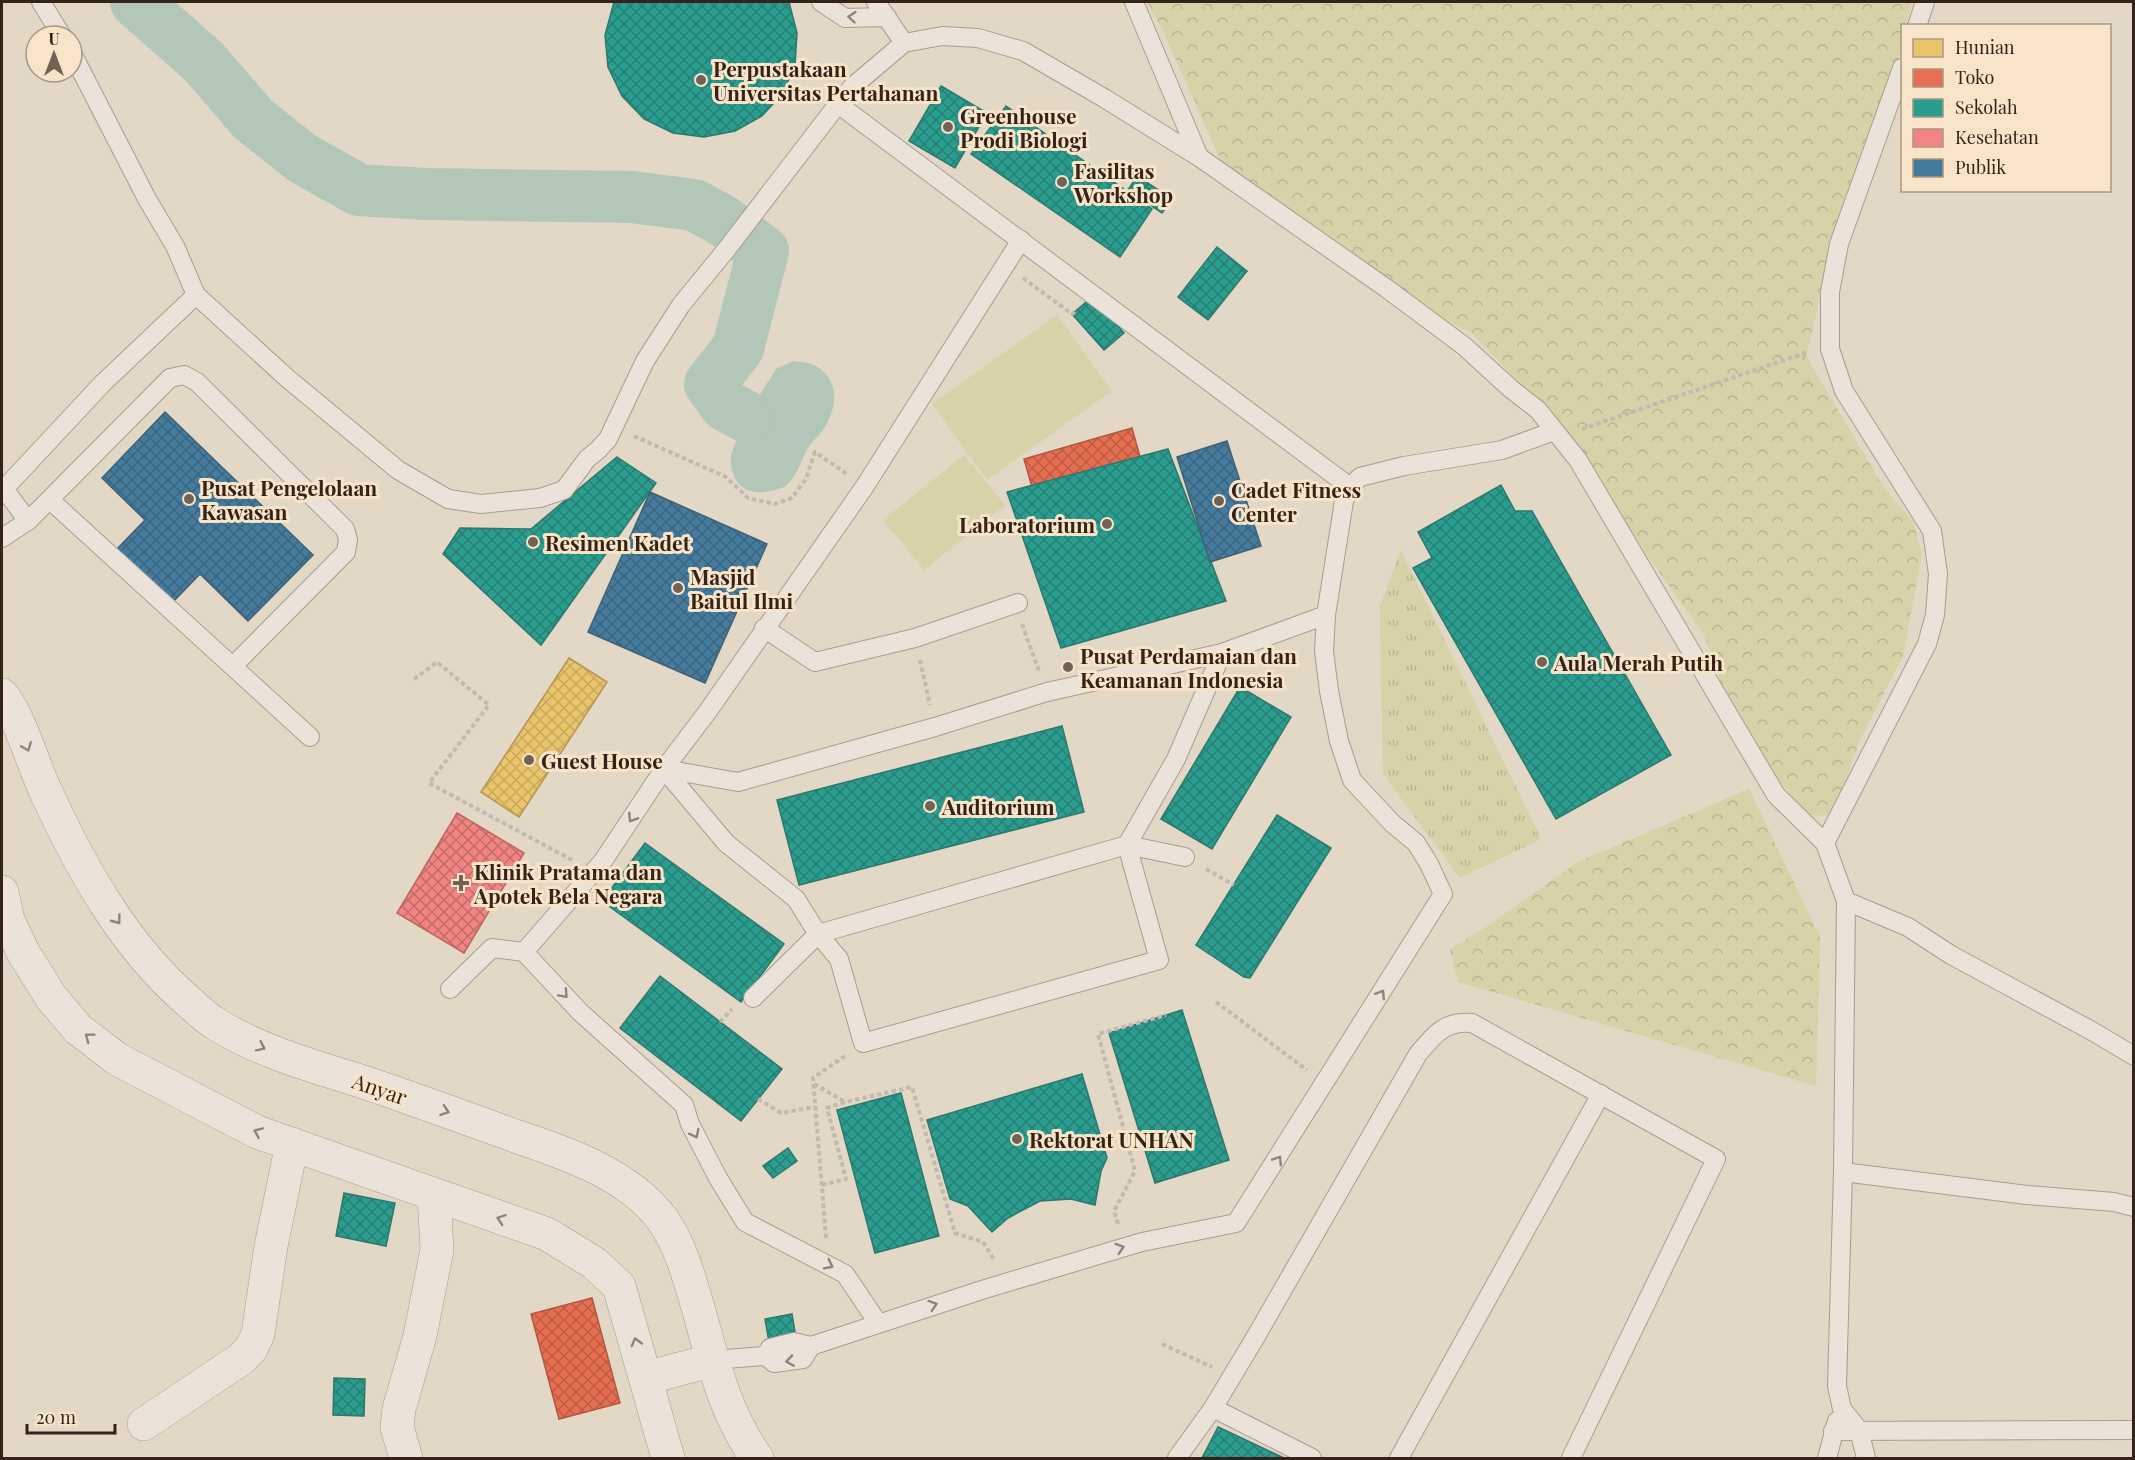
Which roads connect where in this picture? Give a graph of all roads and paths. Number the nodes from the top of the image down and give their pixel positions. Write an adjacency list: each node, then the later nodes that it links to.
1 (41, 2): 7 (lane)
2 (821, 2): 6 (lane, one-way to 2)
3 (876, 2): 6 (lane)
4 (1134, 2): 13 (lane)
5 (1925, 2): 8 (lane)
6 (887, 17): 9 (lane)
7 (55, 24)
8 (1918, 24)
9 (904, 43): 12 (lane); 13 (lane)
10 (1901, 71): 16 (lane)
11 (84, 76): 15 (lane)
12 (838, 104): 14 (lane); 17 (lane)
13 (1199, 157): 18 (lane)
14 (1021, 240): 19 (lane); 20 (lane)
15 (196, 295): 17 (lane); 21 (lane)
16 (1830, 345): 18 (path); 36 (lane)
17 (614, 426): 19 (path)
18 (1557, 434): 20 (lane); 36 (lane)
19 (866, 486): 27 (lane)
20 (1350, 487): 26 (lane)
21 (3, 488): 23 (lane)
22 (50, 500): 23 (lane); 30 (lane); 30 (lane)
23 (28, 521): 24 (lane)
24 (2, 538)
25 (1018, 603): 28 (lane)
26 (1326, 615): 29 (lane); 65 (lane, one-way to 26)
27 (764, 628): 28 (lane); 35 (lane)
28 (915, 638): 33 (path)
29 (1222, 653): 33 (lane); 37 (lane)
30 (233, 666): 34 (lane)
31 (414, 679): 39 (path)
32 (2, 695): 67 (street, Anyar, one-way to 67)
33 (934, 727): 35 (lane)
34 (310, 737)
35 (664, 769): 39 (lane, one-way to 39); 43 (lane)
36 (1825, 843): 42 (lane)
37 (1127, 845): 38 (lane); 43 (lane); 49 (lane)
38 (1185, 857): 40 (path)
39 (594, 872): 44 (lane)
40 (1234, 885)
41 (2, 892): 57 (street, one-way to 41)
42 (1846, 901): 50 (lane); 58 (lane)
43 (818, 934): 46 (lane); 49 (lane)
44 (524, 952): 45 (lane); 64 (lane, one-way to 64)
45 (450, 989)
46 (753, 998)
47 (1216, 1002): 51 (path)
48 (1166, 1015): 62 (path)
49 (862, 1043): 52 (path)
50 (2133, 1056)
51 (1290, 1059)
52 (813, 1083): 55 (path); 56 (path)
53 (1601, 1094): 68 (lane); 81 (lane); 82 (lane)
54 (758, 1099): 56 (path)
55 (845, 1102): 59 (path); 63 (path)
56 (815, 1107): 59 (path)
57 (292, 1144): 60 (street); 72 (street)
58 (1843, 1172): 61 (lane); 71 (lane)
59 (822, 1185): 64 (path)
60 (434, 1196): 69 (street, one-way to 60); 76 (street)
61 (2133, 1207)
62 (1114, 1211)
63 (983, 1242)
64 (819, 1260): 65 (lane, one-way to 65)
65 (878, 1323): 67 (lane)
66 (1162, 1344): 68 (path)
67 (713, 1360): 69 (street); 78 (street, Anyar)
68 (1231, 1377): 70 (lane)
69 (646, 1378): 77 (street)
70 (1213, 1408): 79 (lane); 80 (lane)
71 (1842, 1409): 73 (lane); 75 (lane)
72 (144, 1424)
73 (1859, 1430): 74 (lane); 75 (lane); 84 (lane)
74 (2133, 1430)
75 (1833, 1431): 83 (lane)
76 (406, 1458)
77 (668, 1458)
78 (757, 1458)
79 (1177, 1458)
80 (1312, 1458)
81 (1399, 1458)
82 (1571, 1458)
83 (1827, 1458)
84 (1866, 1458)

